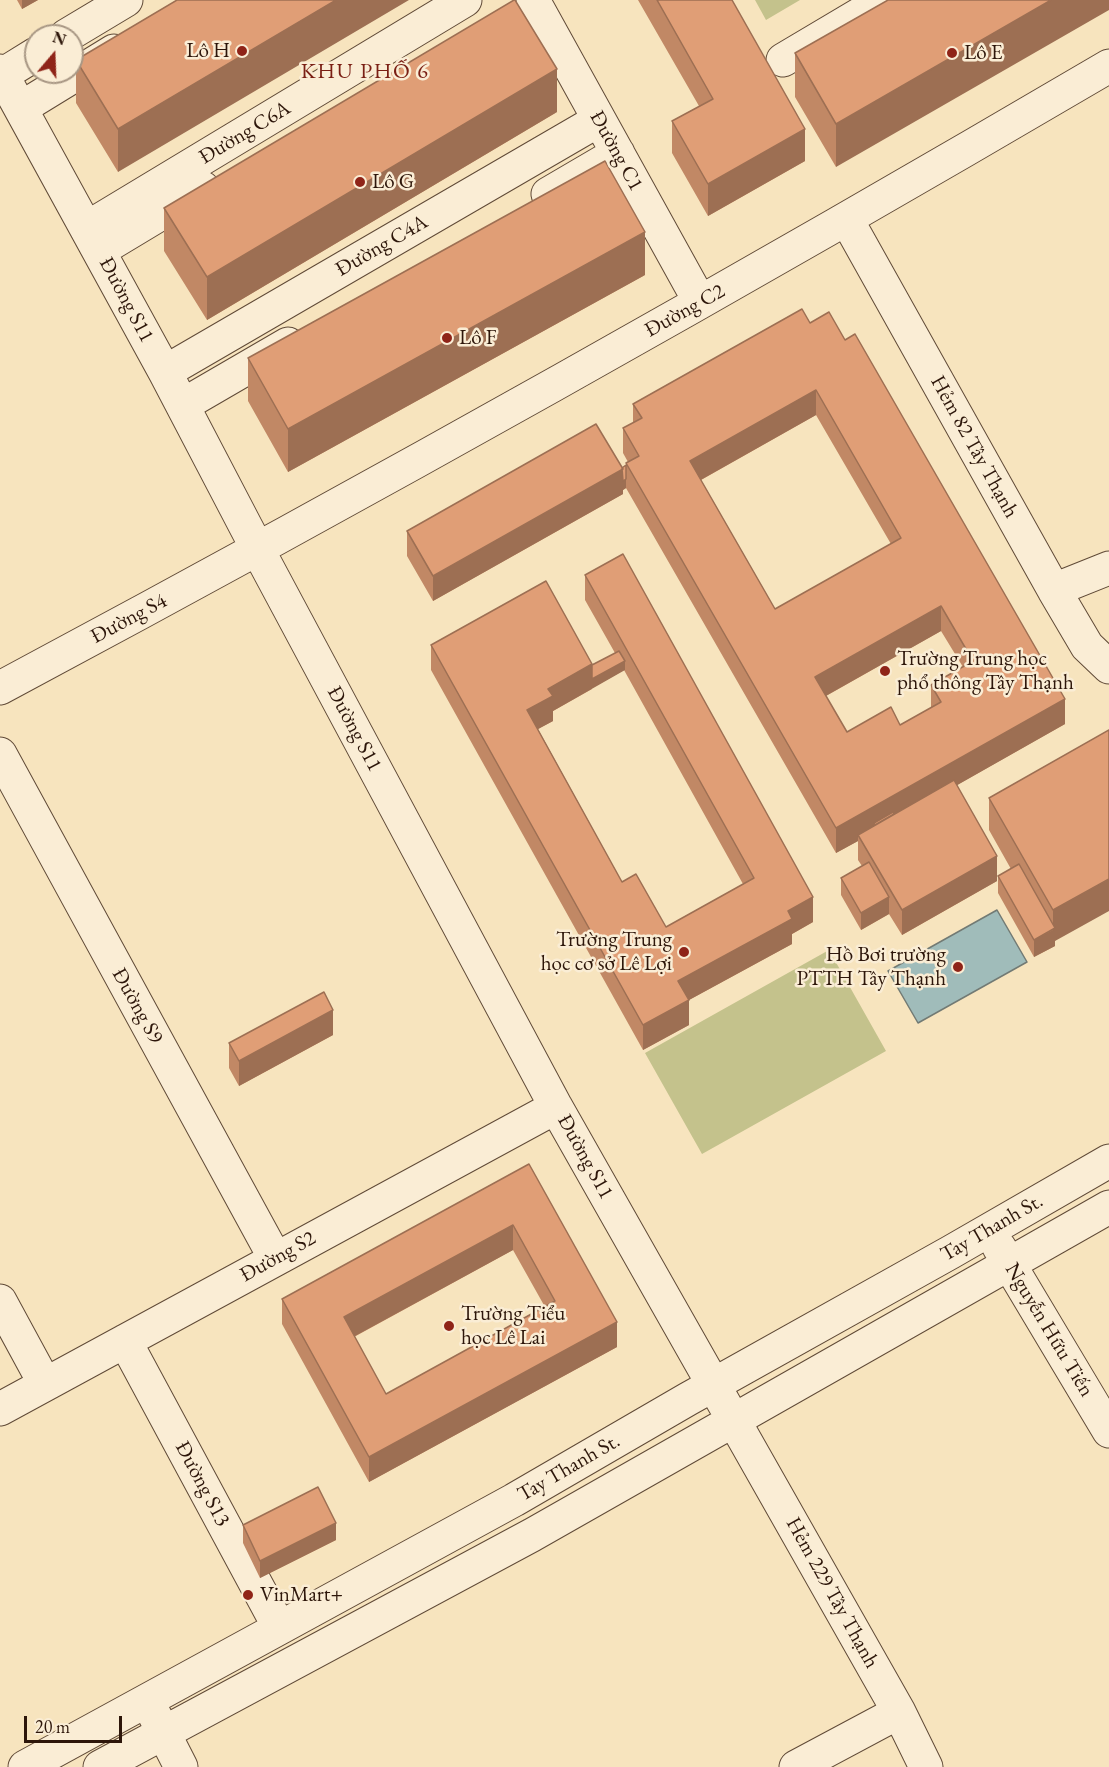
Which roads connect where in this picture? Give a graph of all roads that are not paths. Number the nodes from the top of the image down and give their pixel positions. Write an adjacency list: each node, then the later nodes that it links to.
1 (126, 0): 5 (street)
2 (465, 0): 16 (street, Đường C6A)
3 (884, 0): 7 (street)
4 (512, 5): 12 (street, Đường C1); 16 (street, Đường C6A)
5 (84, 25)
6 (139, 36): 11 (street)
7 (783, 60)
8 (24, 61): 10 (street)
9 (1109, 66): 15 (street, Đường C2)
10 (1, 73): 11 (street, Đường S11)
11 (21, 108): 16 (street, Đường S11)
12 (599, 120): 13 (street, Đường C1); 19 (street, Đường C4A)
13 (618, 153): 14 (street); 17 (street, Đường C1)
14 (525, 207)
15 (847, 220): 17 (street, Đường C2); 23 (street, Hẻm 82 Tây Thạnh)
16 (94, 239): 19 (street, Đường S11)
17 (700, 302): 21 (street, Đường C2)
18 (318, 327): 20 (street)
19 (165, 372): 20 (street, Đường S11)
20 (183, 405): 21 (street, Đường S11)
21 (258, 550): 25 (street, Đường S4); 27 (street, Đường S11)
22 (1109, 568): 23 (street)
23 (1054, 590): 24 (street, Hẻm 82 Tây Thạnh)
24 (1109, 668)
25 (0, 688)
26 (0, 754): 31 (street, Đường S9)
27 (556, 1107): 31 (street, Đường S2); 36 (street, Đường S11)
28 (1109, 1161): 30 (street, Tay Thanh St.)
29 (1109, 1207): 32 (street, Tay Thanh St.)
30 (989, 1230): 32 (street, Nguyễn Hữu Tiến); 36 (street, Tay Thanh St.)
31 (275, 1258): 34 (street, Đường S2)
32 (1010, 1264): 38 (street, Tay Thanh St.); 39 (street, Nguyễn Hữu Tiến)
33 (0, 1301): 35 (street)
34 (125, 1341): 35 (street, Đường S2); 40 (street, Đường S13)
35 (45, 1384): 37 (street, Đường S2)
36 (714, 1385): 38 (street, Đường S11); 40 (street, Tay Thanh St.)
37 (0, 1409)
38 (734, 1421): 42 (street, Hẻm 229 Tây Thạnh); 43 (street, Tay Thanh St.)
39 (1109, 1431)
40 (279, 1627): 41 (street, Tay Thanh St.)
41 (147, 1700): 43 (street); 44 (street, Tay Thanh St.)
42 (898, 1712): 47 (street); 48 (street, Hẻm 229 Tây Thạnh)
43 (164, 1732): 45 (street, Tay Thanh St.); 46 (street)
44 (25, 1767)
45 (100, 1767)
46 (182, 1767)
47 (796, 1767)
48 (927, 1767)

